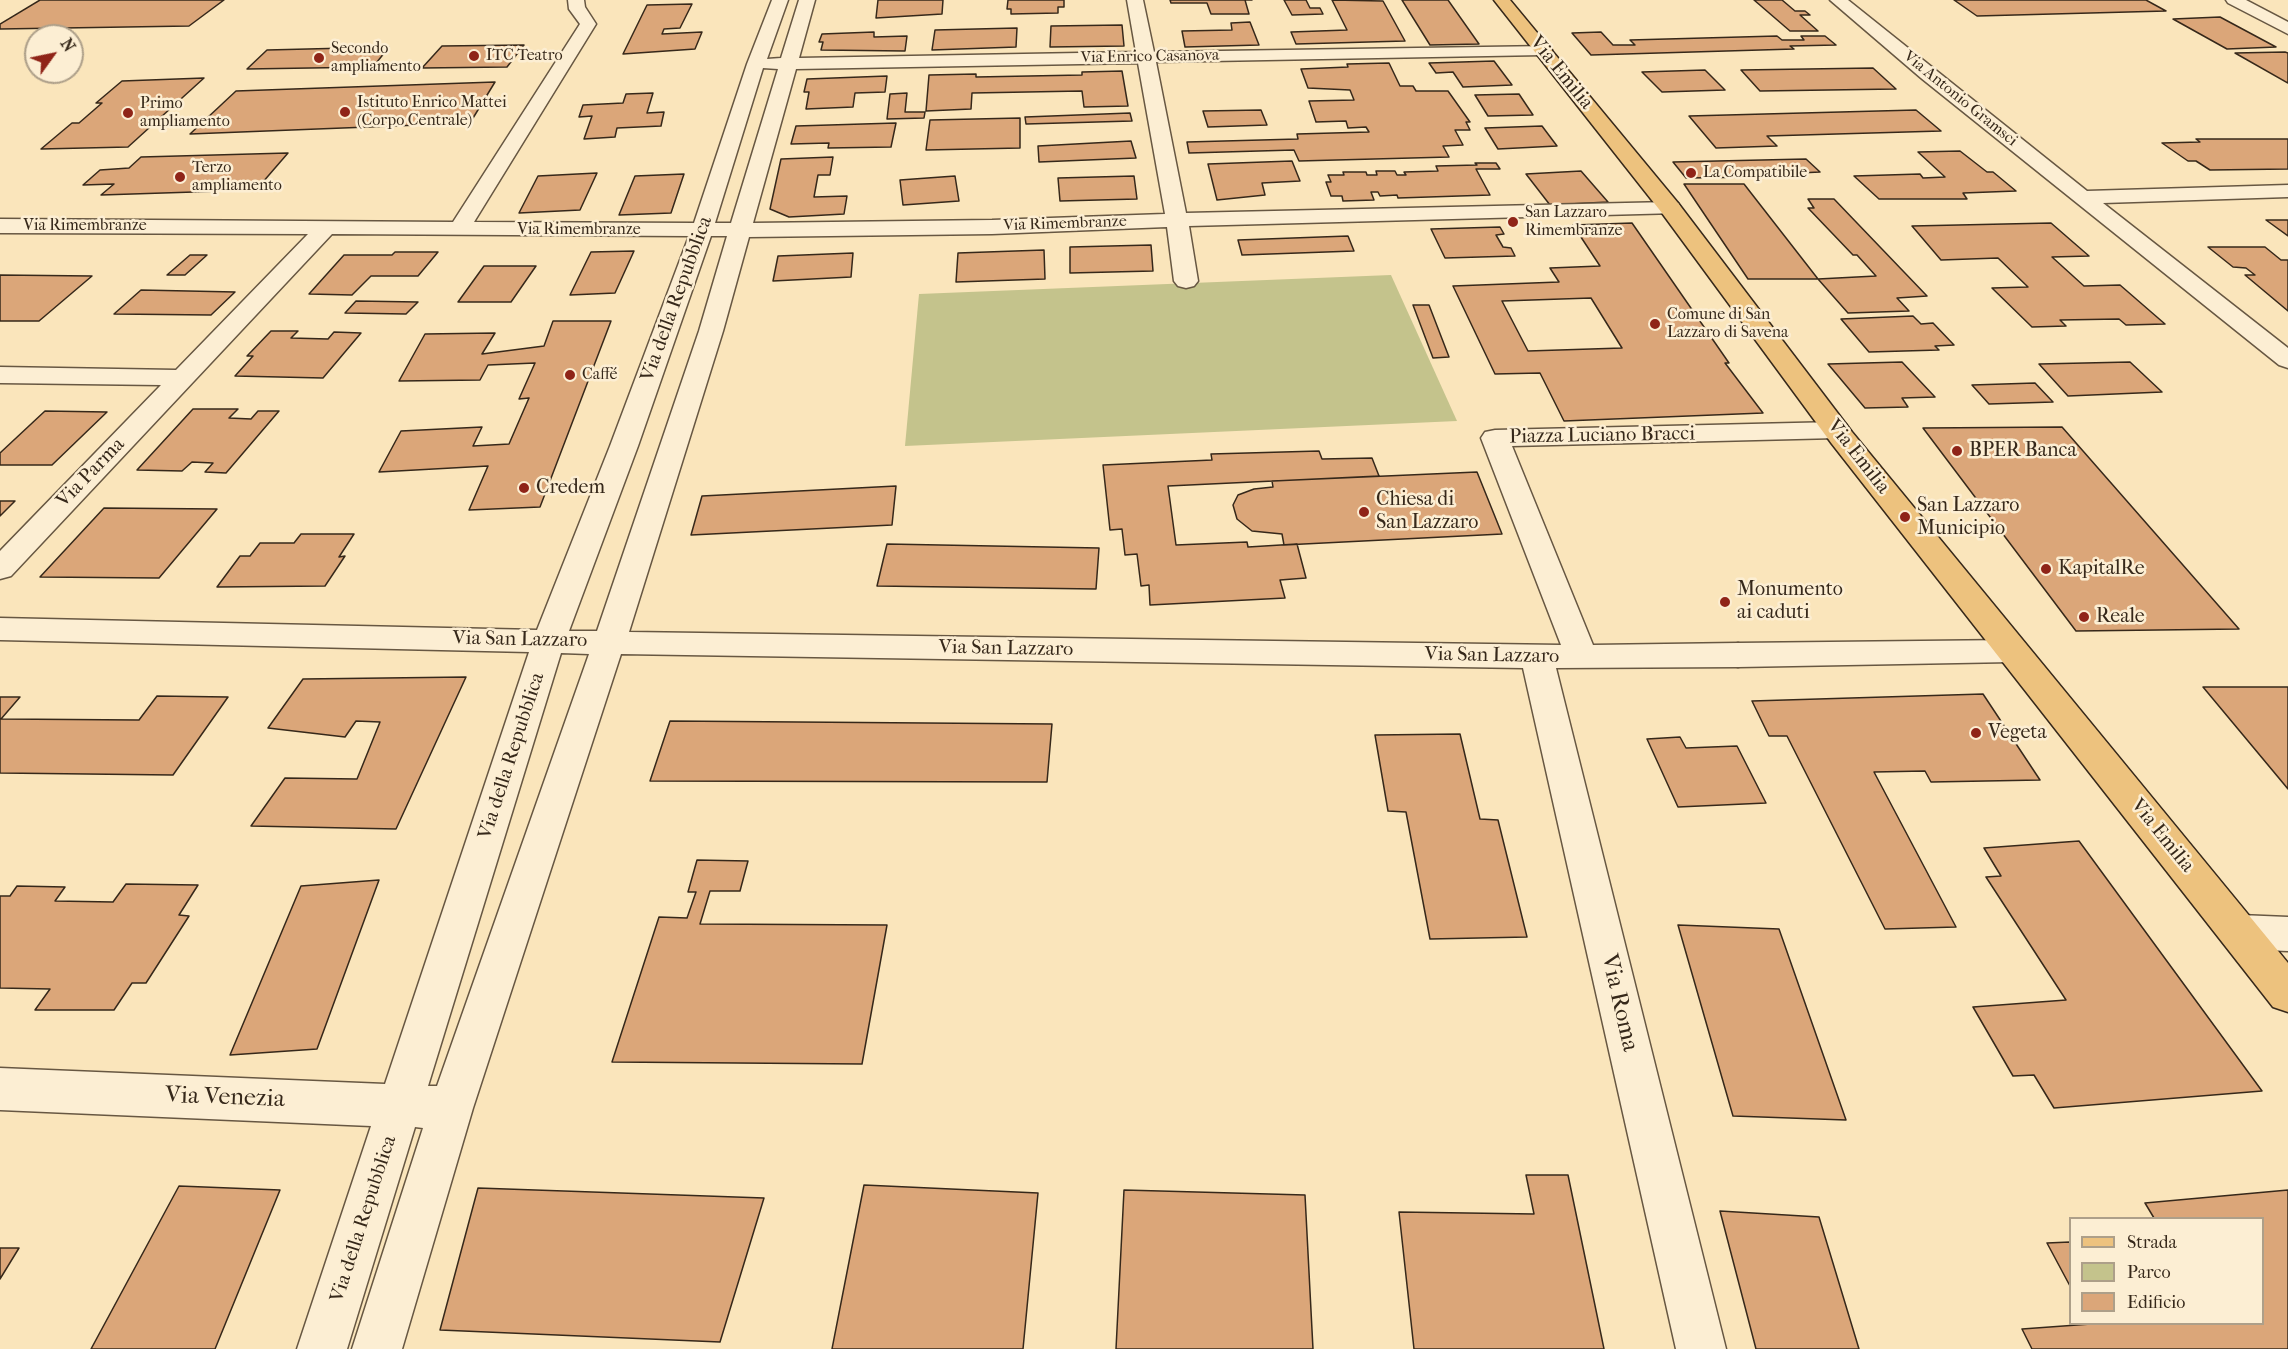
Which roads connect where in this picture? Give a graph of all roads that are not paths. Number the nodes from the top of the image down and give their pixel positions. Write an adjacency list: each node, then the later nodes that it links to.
1 (576, 0): 19 (street)
2 (780, 0): 12 (street, Via della Repubblica)
3 (807, 0): 11 (street, Via della Repubblica)
4 (1135, 0): 10 (street)
5 (1502, 0): 9 (main road, Via Emilia)
6 (1838, 0): 14 (street, Via Antonio Gramsci)
7 (2234, 0): 8 (street)
8 (2288, 29)
9 (1543, 50): 10 (street, Via Enrico Casanova); 15 (main road, Via Emilia)
10 (1144, 57): 11 (street, Via Enrico Casanova); 16 (street)
11 (789, 63): 12 (street, Via Enrico Casanova); 21 (street, Via della Repubblica)
12 (756, 64): 20 (street, Via della Repubblica)
13 (2288, 191): 14 (street)
14 (2082, 197): 23 (street, Via Antonio Gramsci)
15 (1670, 208): 16 (street, Via Rimembranze); 26 (main road, Via Emilia)
16 (1177, 220): 21 (street, Via Rimembranze); 22 (street)
17 (0, 226): 18 (street, Via Rimembranze)
18 (326, 228): 19 (street, Via Rimembranze); 25 (street, Via Parma)
19 (459, 229): 20 (street, Via Rimembranze)
20 (702, 231): 21 (street, Via Rimembranze); 29 (street, Via della Repubblica)
21 (739, 231): 30 (street, Via della Repubblica)
22 (1186, 281)
23 (2288, 360)
24 (0, 375): 25 (street)
25 (183, 378): 27 (street, Via Parma)
26 (1837, 430): 31 (main road, Via Emilia); 33 (street, Piazza Luciano Bracci)
27 (0, 569)
28 (0, 629): 29 (street, Via San Lazzaro)
29 (549, 641): 30 (street, Via San Lazzaro); 38 (street, Via della Repubblica)
30 (609, 643): 32 (street, Via San Lazzaro); 39 (street, Via della Repubblica)
31 (2012, 651): 33 (street, Via San Lazzaro); 34 (main road, Via Emilia)
32 (1537, 657): 33 (street, Via San Lazzaro); 42 (street, Via Roma)
33 (1582, 657)
34 (2240, 932): 35 (street); 36 (main road, Via Emilia)
35 (2288, 934)
36 (2288, 994)
37 (0, 1089): 38 (street, Via Venezia)
38 (400, 1105): 39 (street, Via Venezia); 40 (street, Via della Repubblica)
39 (451, 1108): 41 (street, Via della Repubblica)
40 (322, 1349)
41 (377, 1349)
42 (1701, 1349)

